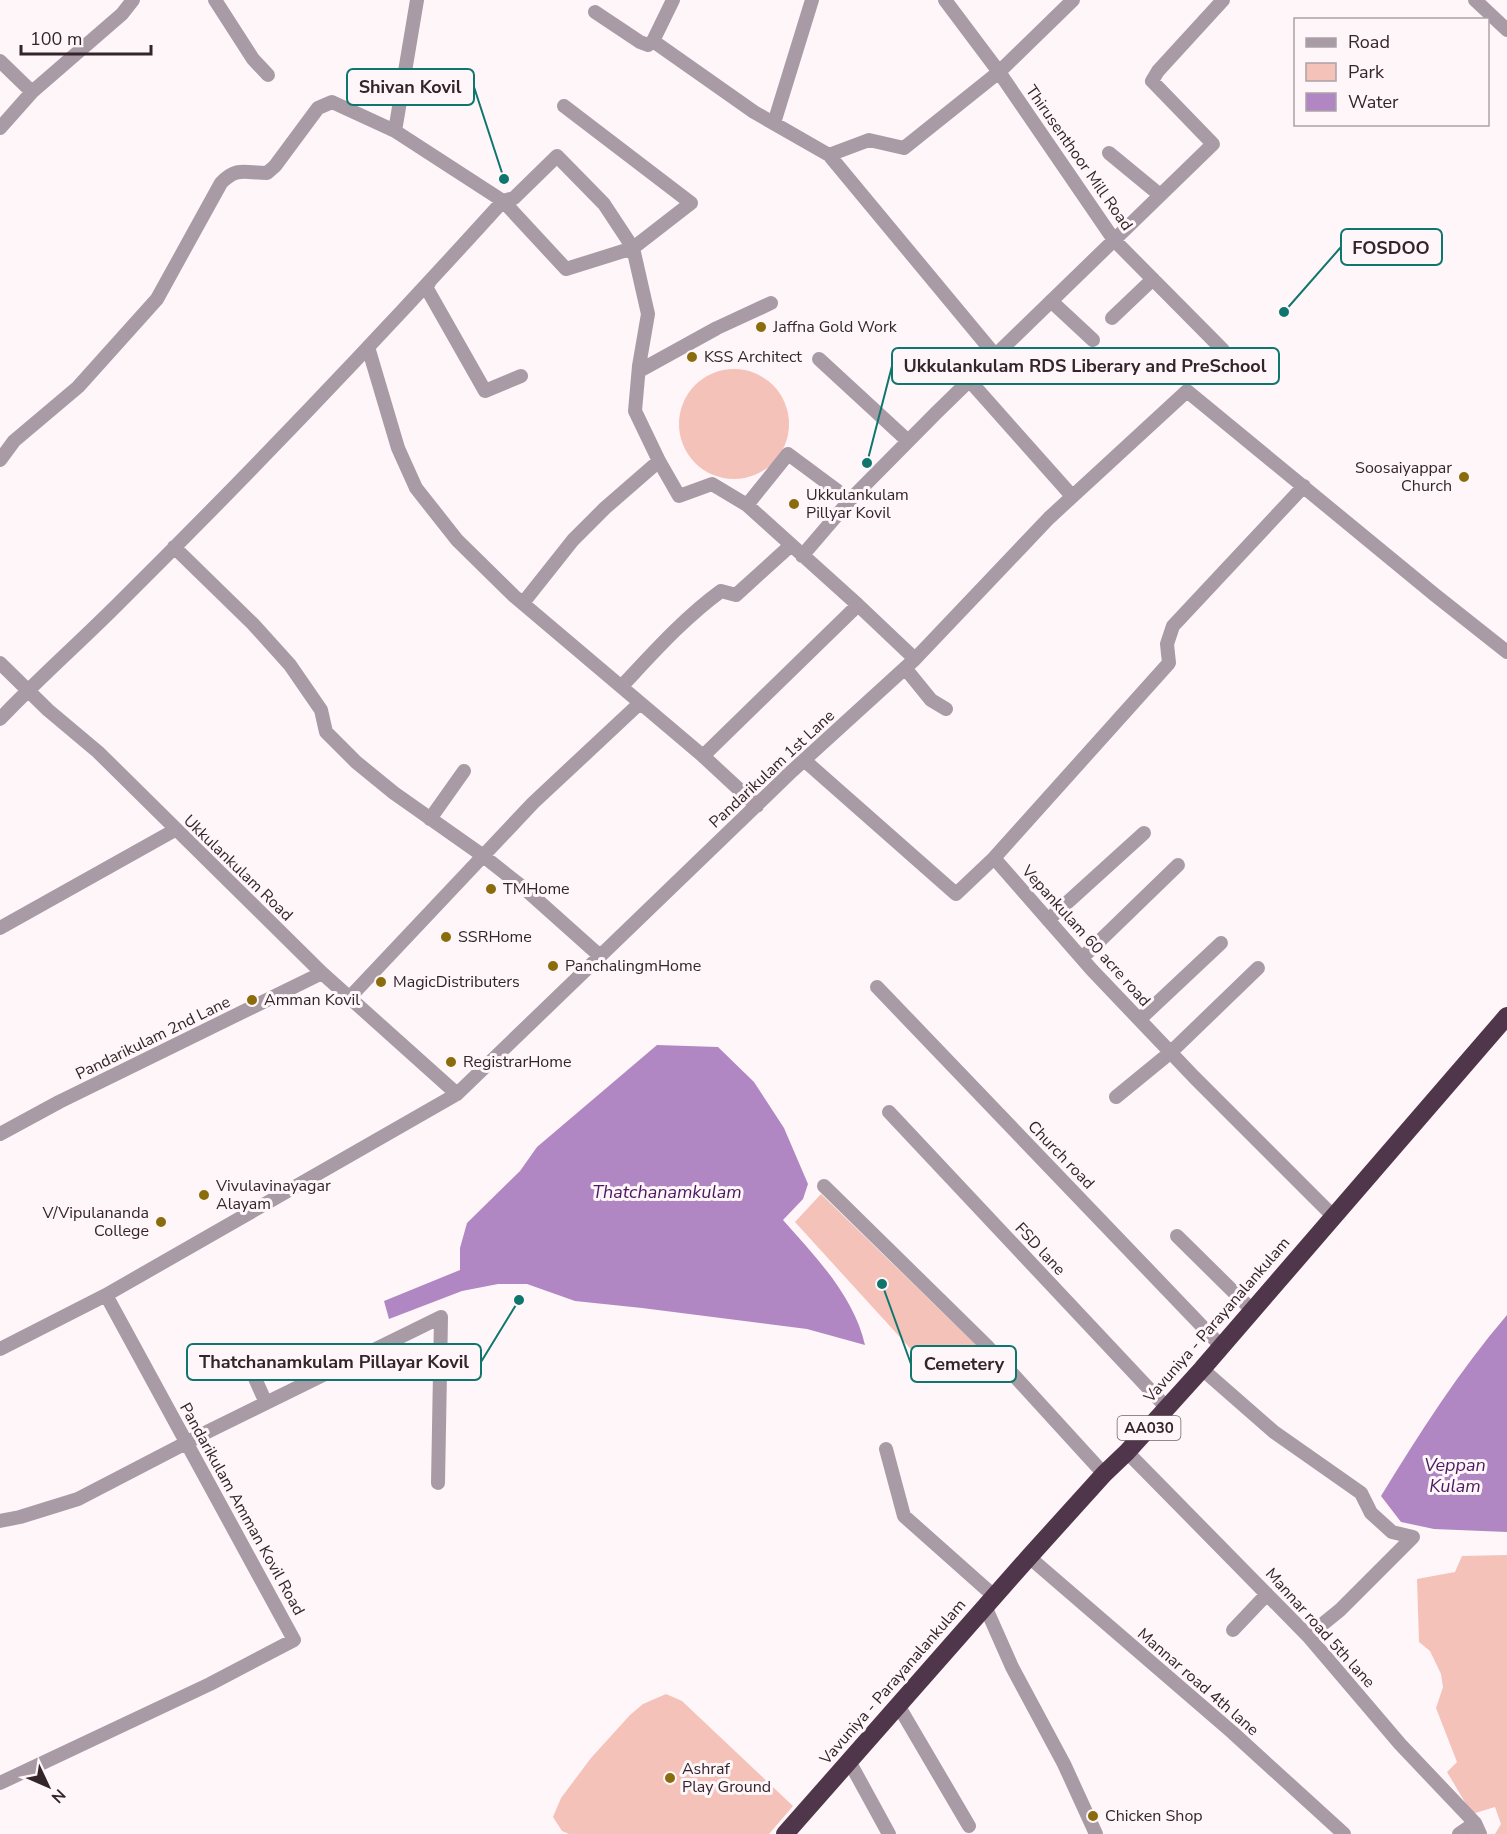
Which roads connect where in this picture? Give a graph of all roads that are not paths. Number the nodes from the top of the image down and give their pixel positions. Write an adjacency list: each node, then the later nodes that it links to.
1 (133, 0): 16 (street)
2 (215, 0): 15 (street)
3 (417, 0): 20 (street)
4 (673, 0): 12 (street)
5 (812, 0): 18 (street)
6 (945, 0): 14 (street, Thirusenthoor Mill Road)
7 (1073, 0): 14 (street)
8 (1223, 0): 23 (street)
9 (1474, 0): 11 (street)
10 (595, 12): 12 (street)
11 (1507, 30)
12 (652, 41): 18 (street)
13 (0, 61): 16 (street)
14 (999, 72): 22 (street); 25 (street, Thirusenthoor Mill Road)
15 (268, 75)
16 (32, 92): 19 (street)
17 (564, 106): 26 (street)
18 (774, 123): 22 (street)
19 (0, 128)
20 (395, 131): 24 (street); 41 (street)
21 (1109, 153): 23 (street)
22 (829, 154): 35 (street)
23 (1160, 195): 25 (street)
24 (503, 201): 26 (street); 26 (street); 28 (street)
25 (1114, 240): 27 (street, Thirusenthoor Mill Road); 29 (street)
26 (633, 248): 37 (street)
27 (1153, 279): 31 (street); 34 (street, Thirusenthoor Mill Road)
28 (429, 283): 33 (street); 38 (street)
29 (1051, 301): 32 (street); 35 (street)
30 (771, 303): 37 (street)
31 (1112, 318)
32 (1093, 340)
33 (368, 347): 48 (street); 50 (street)
34 (1223, 350)
35 (995, 355): 39 (street)
36 (819, 359): 40 (street)
37 (639, 370): 42 (street)
38 (520, 376)
39 (969, 380): 40 (street); 44 (street)
40 (908, 441): 45 (street)
41 (0, 460)
42 (659, 461): 46 (street); 50 (street)
43 (1304, 486): 44 (street, Pandarikulam 1st Lane); 52 (street, Pandarikulam 1st Lane); 68 (street)
44 (1072, 496): 54 (street, Pandarikulam 1st Lane)
45 (850, 500): 46 (street); 49 (street)
46 (747, 506): 47 (street)
47 (790, 546): 49 (street); 55 (street)
48 (174, 547): 56 (street); 64 (street)
49 (802, 556): 51 (street)
50 (523, 603): 55 (street)
51 (858, 605): 54 (street); 60 (street)
52 (1507, 652)
53 (0, 663): 56 (street, Ukkulankulam Road)
54 (910, 663): 58 (street); 61 (street, Pandarikulam 1st Lane)
55 (622, 686): 57 (street)
56 (27, 690): 59 (street); 65 (street, Ukkulankulam Road)
57 (640, 703): 60 (street); 67 (street)
58 (946, 709)
59 (0, 719)
60 (703, 756): 63 (street)
61 (804, 760): 63 (street, Pandarikulam 1st Lane); 68 (street)
62 (464, 771): 64 (street)
63 (757, 806): 73 (street, Pandarikulam 1st Lane)
64 (430, 819): 67 (street)
65 (176, 830): 71 (street); 76 (street, Ukkulankulam Road)
66 (1144, 833): 70 (street)
67 (482, 855): 73 (street); 78 (street)
68 (994, 858): 70 (street, Vepankulam 60 acre road)
69 (1178, 865): 74 (street)
70 (1048, 920): 74 (street, Vepankulam 60 acre road)
71 (0, 928)
72 (1221, 943): 80 (street)
73 (600, 956): 82 (street, Pandarikulam 1st Lane)
74 (1082, 958): 80 (street, Vepankulam 60 acre road)
75 (1258, 968): 81 (street)
76 (322, 973): 78 (street, Ukkulankulam Road); 85 (street, Pandarikulam 2nd Lane)
77 (877, 987): 91 (street, Church road)
78 (350, 997): 82 (street, Ukkulankulam Road)
79 (1507, 1016): 87 (highway, Vavuniya - Parayanalankulam / AA030)
80 (1140, 1019): 81 (street, Vepankulam 60 acre road)
81 (1171, 1052): 83 (street); 87 (street, Vepankulam 60 acre road)
82 (457, 1094): 89 (street, Pandarikulam 1st Lane)
83 (1116, 1097)
84 (889, 1112): 96 (street, FSD lane)
85 (0, 1134)
86 (824, 1186): 100 (street)
87 (1333, 1216): 90 (highway, Vavuniya - Parayanalankulam / AA030)
88 (1177, 1236): 90 (street)
89 (106, 1295): 92 (street, Pandarikulam 1st Lane); 97 (street, Pandarikulam Amman Kovil Road)
90 (1252, 1310): 91 (highway, Vavuniya - Parayanalankulam / AA030)
91 (1221, 1346): 94 (highway, Vavuniya - Parayanalankulam / AA030)
92 (0, 1349)
93 (249, 1365): 95 (street)
94 (1202, 1369): 96 (highway, Vavuniya - Parayanalankulam / AA030); 107 (street)
95 (266, 1403): 97 (street); 101 (street)
96 (1167, 1408): 99 (highway, Vavuniya - Parayanalankulam / AA030)
97 (187, 1443): 102 (street); 110 (street, Pandarikulam Amman Kovil Road)
98 (886, 1449): 105 (street)
99 (1127, 1452): 100 (highway, Vavuniya - Parayanalankulam / AA030); 104 (street, Mannar road 5th lane)
100 (1104, 1474): 103 (highway, Vavuniya - Parayanalankulam / AA030)
101 (438, 1483)
102 (0, 1521)
103 (1029, 1557): 105 (highway, Vavuniya - Parayanalankulam / AA030); 116 (street, Mannar road 4th lane)
104 (1267, 1594): 106 (street); 107 (street, Mannar road 5th lane)
105 (990, 1601): 108 (highway, Vavuniya - Parayanalankulam / AA030); 115 (street)
106 (1233, 1630)
107 (1308, 1636): 112 (street, Mannar road 5th lane)
108 (898, 1705): 109 (highway, Vavuniya - Parayanalankulam / AA030); 111 (street)
109 (849, 1761): 113 (highway, Vavuniya - Parayanalankulam / AA030); 114 (street)
110 (0, 1783)
111 (969, 1826)
112 (1477, 1828): 117 (street)
113 (785, 1834)
114 (889, 1834)
115 (1096, 1834)
116 (1344, 1834)
117 (1459, 1834)

